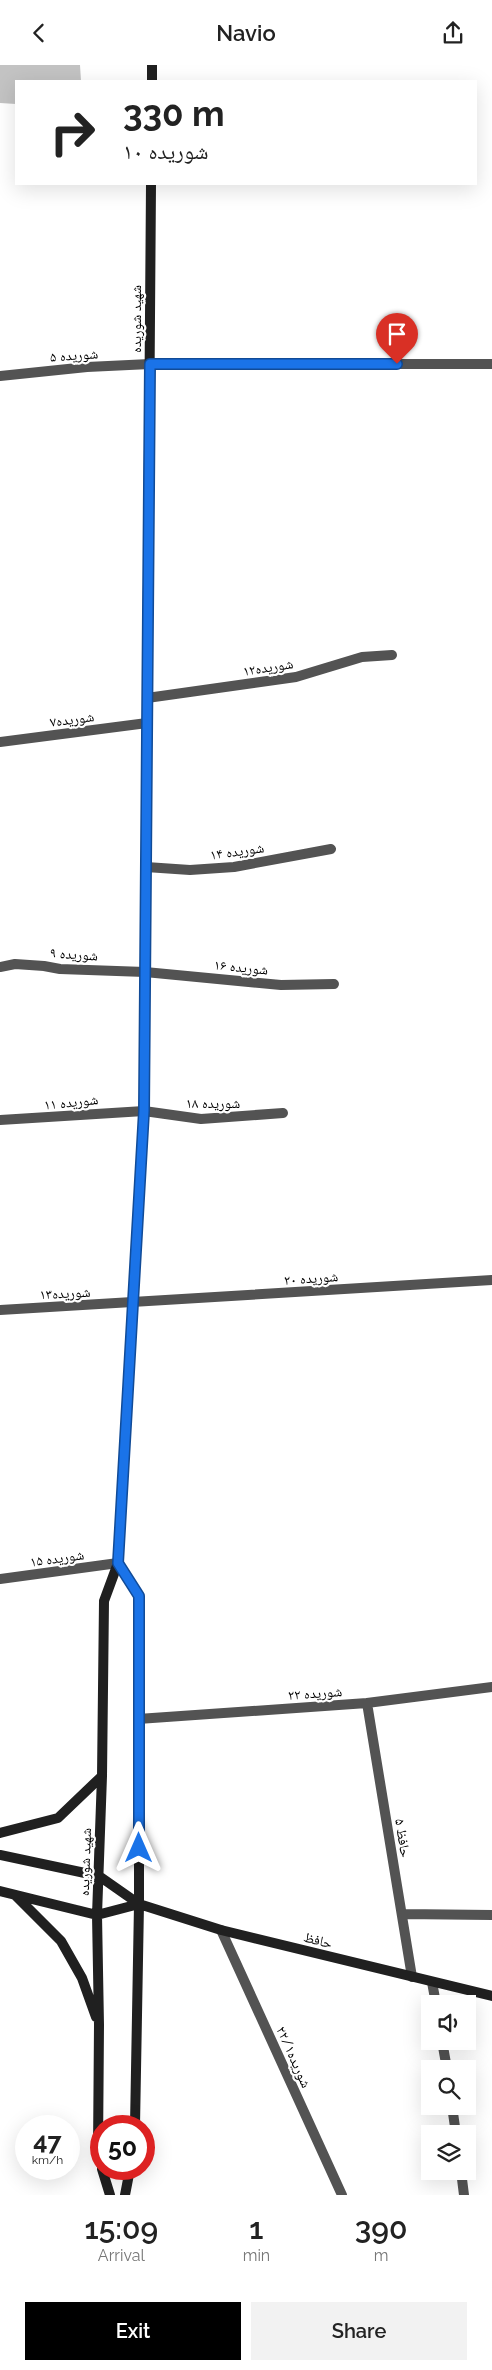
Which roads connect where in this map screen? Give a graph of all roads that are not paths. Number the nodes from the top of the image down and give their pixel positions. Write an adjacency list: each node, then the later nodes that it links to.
1 (152, 65): 2 (main road)
2 (152, 80)
3 (151, 185): 4 (main road, شهید شوریده)
4 (150, 364): 5 (street, شوریده ۵); 6 (street, شوریده ۵); 8 (main road, شهید شوریده)
5 (492, 364)
6 (0, 376)
7 (392, 655): 8 (street, شوریده۱۲)
8 (147, 698): 9 (main road, شهید شوریده)
9 (147, 723): 10 (street, شوریده۷); 12 (main road, شهید شوریده)
10 (0, 742)
11 (331, 849): 12 (street, شوریده ۱۴)
12 (146, 867): 14 (main road, شهید شوریده)
13 (0, 967): 14 (street, شوریده ۹)
14 (145, 971): 15 (street, شوریده ۱۶); 16 (main road, شهید شوریده)
15 (334, 984)
16 (144, 1111): 17 (street, شوریده ۱۸); 18 (street, شوریده ۱۱); 20 (main road, شهید شوریده)
17 (283, 1113)
18 (0, 1120)
19 (492, 1281): 20 (street, شوریده ۲۰)
20 (131, 1304): 21 (street, شوریده۱۳); 22 (main road, شهید شوریده)
21 (0, 1310)
22 (118, 1563): 23 (street, شوریده ۱۵); 26 (main road); 27 (main road, شهید شوریده)
23 (0, 1579)
24 (492, 1687): 25 (street, شوریده ۲۲)
25 (367, 1703): 26 (street, شوریده ۲۲); 34 (street, حافظ ۵)
26 (138, 1719): 33 (main road)
27 (102, 1776): 28 (main road); 30 (main road, شهید شوریده)
28 (0, 1833)
29 (0, 1855): 30 (main road, حافظ)
30 (99, 1876): 33 (main road, حافظ); 35 (main road, شهید شوریده)
31 (0, 1891): 32 (main road)
32 (15, 1895): 35 (main road); 42 (main road)
33 (140, 1904): 35 (main road); 37 (main road, حافظ); 44 (main road)
34 (402, 1914): 36 (street); 38 (street, حافظ ۵)
35 (97, 1915): 42 (main road, شهید شوریده)
36 (492, 1915)
37 (221, 1930): 38 (main road, حافظ); 50 (street, شوریده۲۲/۱)
38 (412, 1977): 39 (main road, حافظ)
39 (432, 1982): 40 (street); 41 (main road, حافظ)
40 (434, 1995)
41 (492, 1996)
42 (99, 2025): 43 (main road, شهید شوریده)
43 (98, 2115)
44 (135, 2115)
45 (105, 2180): 48 (main road)
46 (127, 2180): 49 (main road)
47 (462, 2180): 51 (street)
48 (110, 2195)
49 (124, 2195)
50 (342, 2195)
51 (464, 2195)

